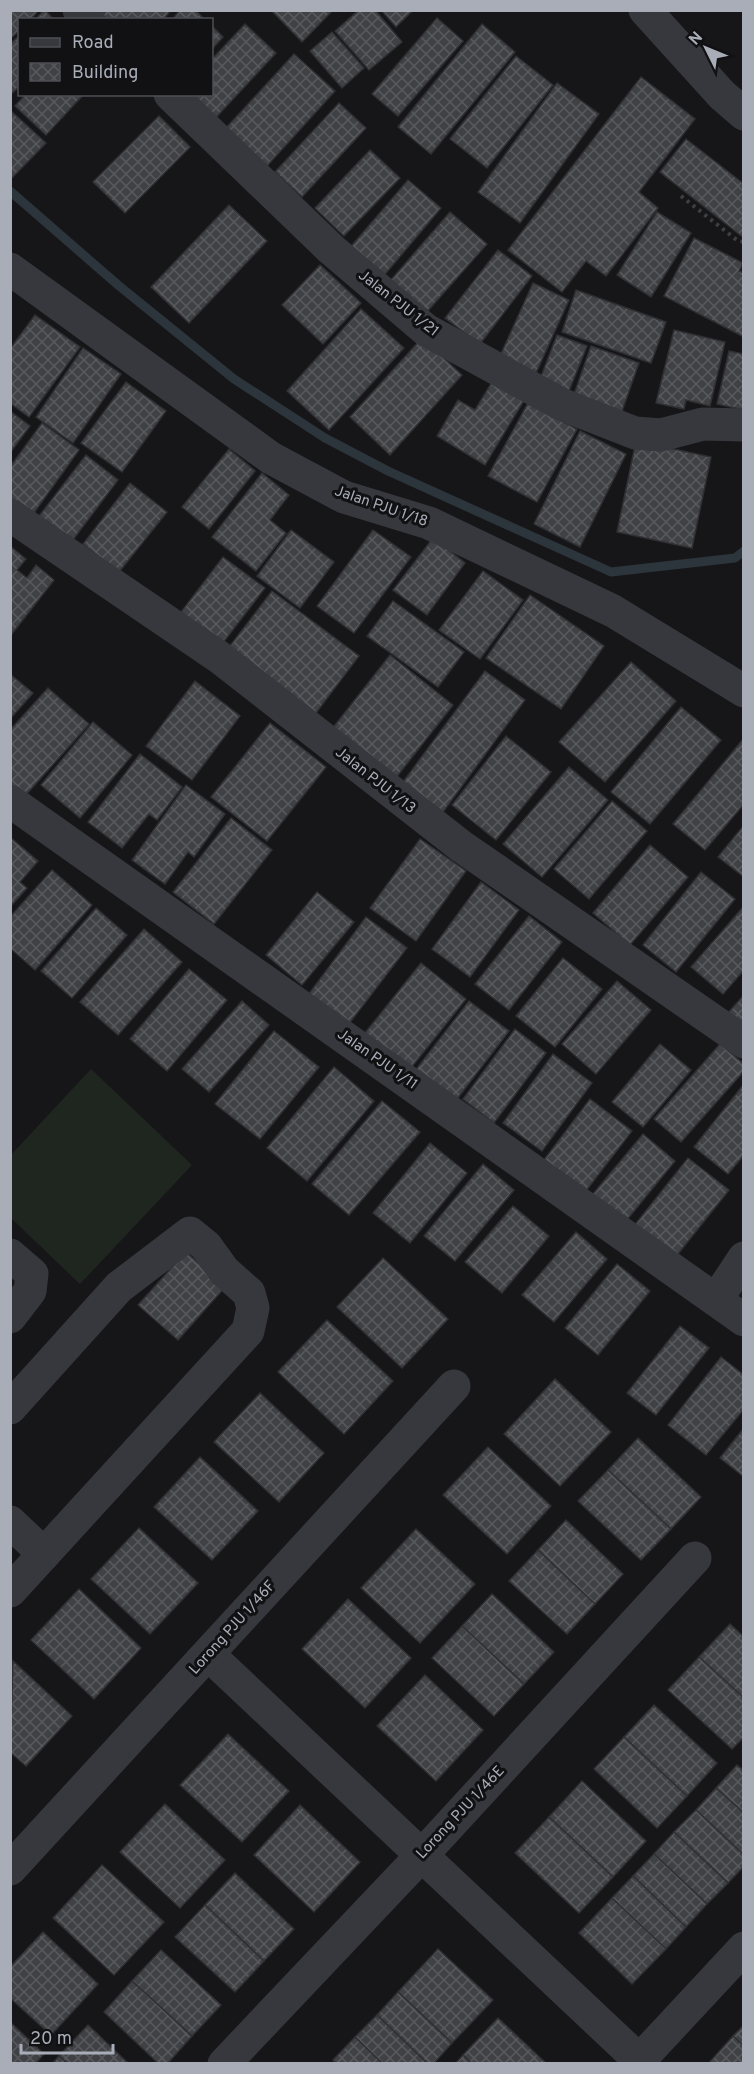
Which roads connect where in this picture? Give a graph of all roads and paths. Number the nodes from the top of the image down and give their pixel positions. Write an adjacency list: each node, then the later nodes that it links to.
1 (645, 10): 3 (street)
2 (172, 96): 7 (street, Jalan PJU 1/21)
3 (744, 114)
4 (681, 196): 5 (path)
5 (744, 242)
6 (10, 269): 9 (street, Jalan PJU 1/18)
7 (744, 425)
8 (10, 515): 11 (street, Jalan PJU 1/13)
9 (739, 679)
10 (10, 801): 14 (street, Jalan PJU 1/11)
11 (744, 1042)
12 (10, 1255): 15 (street)
13 (744, 1258): 14 (street)
14 (716, 1300): 16 (street, Jalan PJU 1/11)
15 (10, 1317)
16 (744, 1320)
17 (454, 1386): 23 (street, Lorong PJU 1/46F)
18 (10, 1408): 20 (street)
19 (10, 1522): 20 (street)
20 (44, 1554): 22 (street)
21 (695, 1558): 24 (street, Lorong PJU 1/46E)
22 (10, 1591)
23 (209, 1655): 24 (street); 25 (street, Lorong PJU 1/46F)
24 (422, 1856): 27 (street); 28 (street, Lorong PJU 1/46E)
25 (10, 1869)
26 (744, 1948): 27 (street)
27 (637, 2062)
28 (224, 2064)

